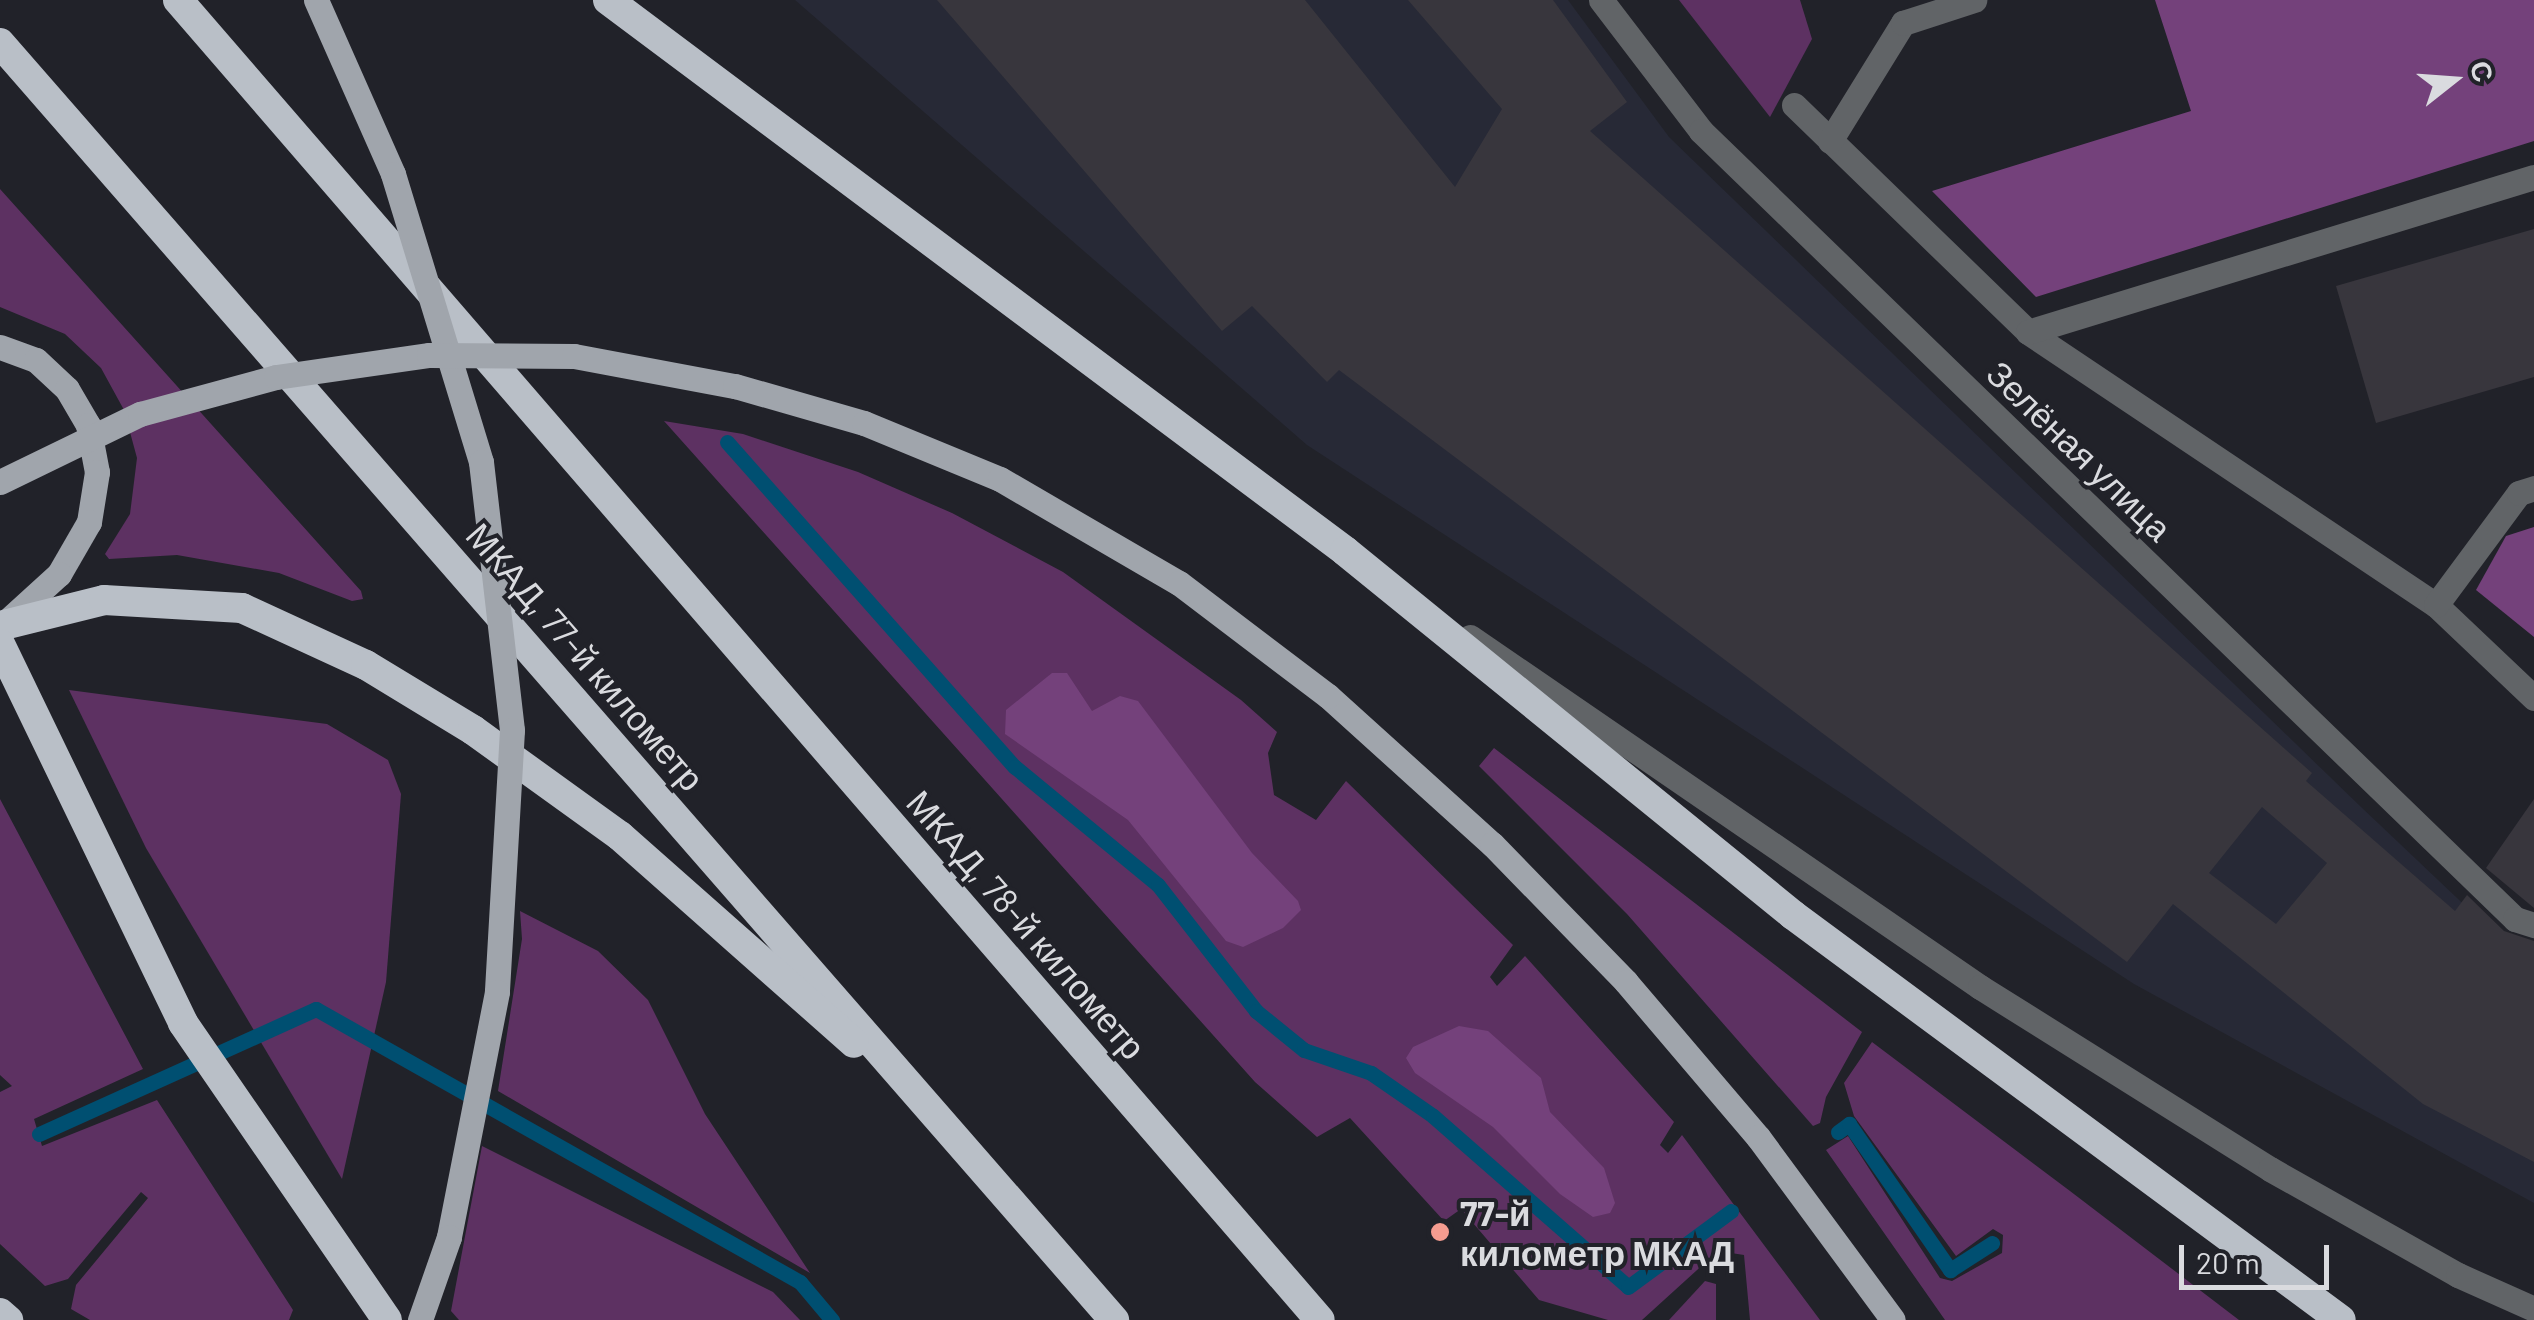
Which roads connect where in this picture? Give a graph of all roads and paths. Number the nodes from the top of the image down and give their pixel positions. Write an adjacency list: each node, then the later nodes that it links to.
1 (178, 0): 27 (highway, МКАД, 78-й километр)
2 (316, 0): 25 (main road, bridge)
3 (608, 0): 15 (highway)
4 (1601, 0): 19 (street, Зелёная улица)
5 (1974, 0): 6 (street)
6 (1900, 12): 9 (street)
7 (0, 43): 20 (highway, МКАД, 77-й километр)
8 (1794, 106): 9 (street)
9 (1830, 141): 11 (street)
10 (2534, 178): 11 (street)
11 (2028, 332): 16 (street)
12 (0, 347): 17 (main road)
13 (0, 482): 28 (main road, bridge)
14 (2534, 488): 16 (street)
15 (1345, 551): 21 (street); 29 (highway)
16 (2436, 605): 18 (street)
17 (1, 632): 20 (highway); 24 (highway)
18 (2534, 698)
19 (2534, 925)
20 (946, 1124): 26 (highway, МКАД, 77-й километр)
21 (2534, 1309)
22 (0, 1312): 23 (highway)
23 (8, 1320)
24 (387, 1320)
25 (420, 1320)
26 (1114, 1320)
27 (1320, 1320)
28 (1893, 1320)
29 (2341, 1320)

